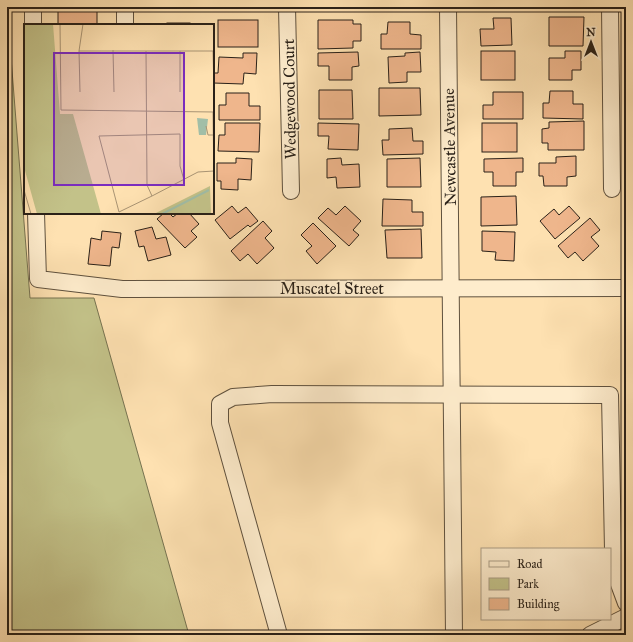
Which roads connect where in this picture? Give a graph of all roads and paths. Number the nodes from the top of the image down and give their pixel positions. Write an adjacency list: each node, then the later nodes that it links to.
1 (33, 7): 6 (street)
2 (125, 7): 7 (street)
3 (287, 7): 9 (street, Wedgewood Court)
4 (448, 7): 11 (street, Newcastle Avenue)
5 (610, 7): 8 (street)
6 (33, 24)
7 (125, 24)
8 (612, 189)
9 (291, 191)
10 (36, 214): 11 (street, Muscatel Street)
11 (451, 288): 12 (street, Muscatel Street); 13 (street, Newcastle Avenue)
12 (626, 288)
13 (451, 394): 14 (street); 16 (street); 17 (street, Newcastle Avenue)
14 (626, 603)
15 (626, 617): 18 (street)
16 (279, 635)
17 (454, 635)
18 (590, 635)

